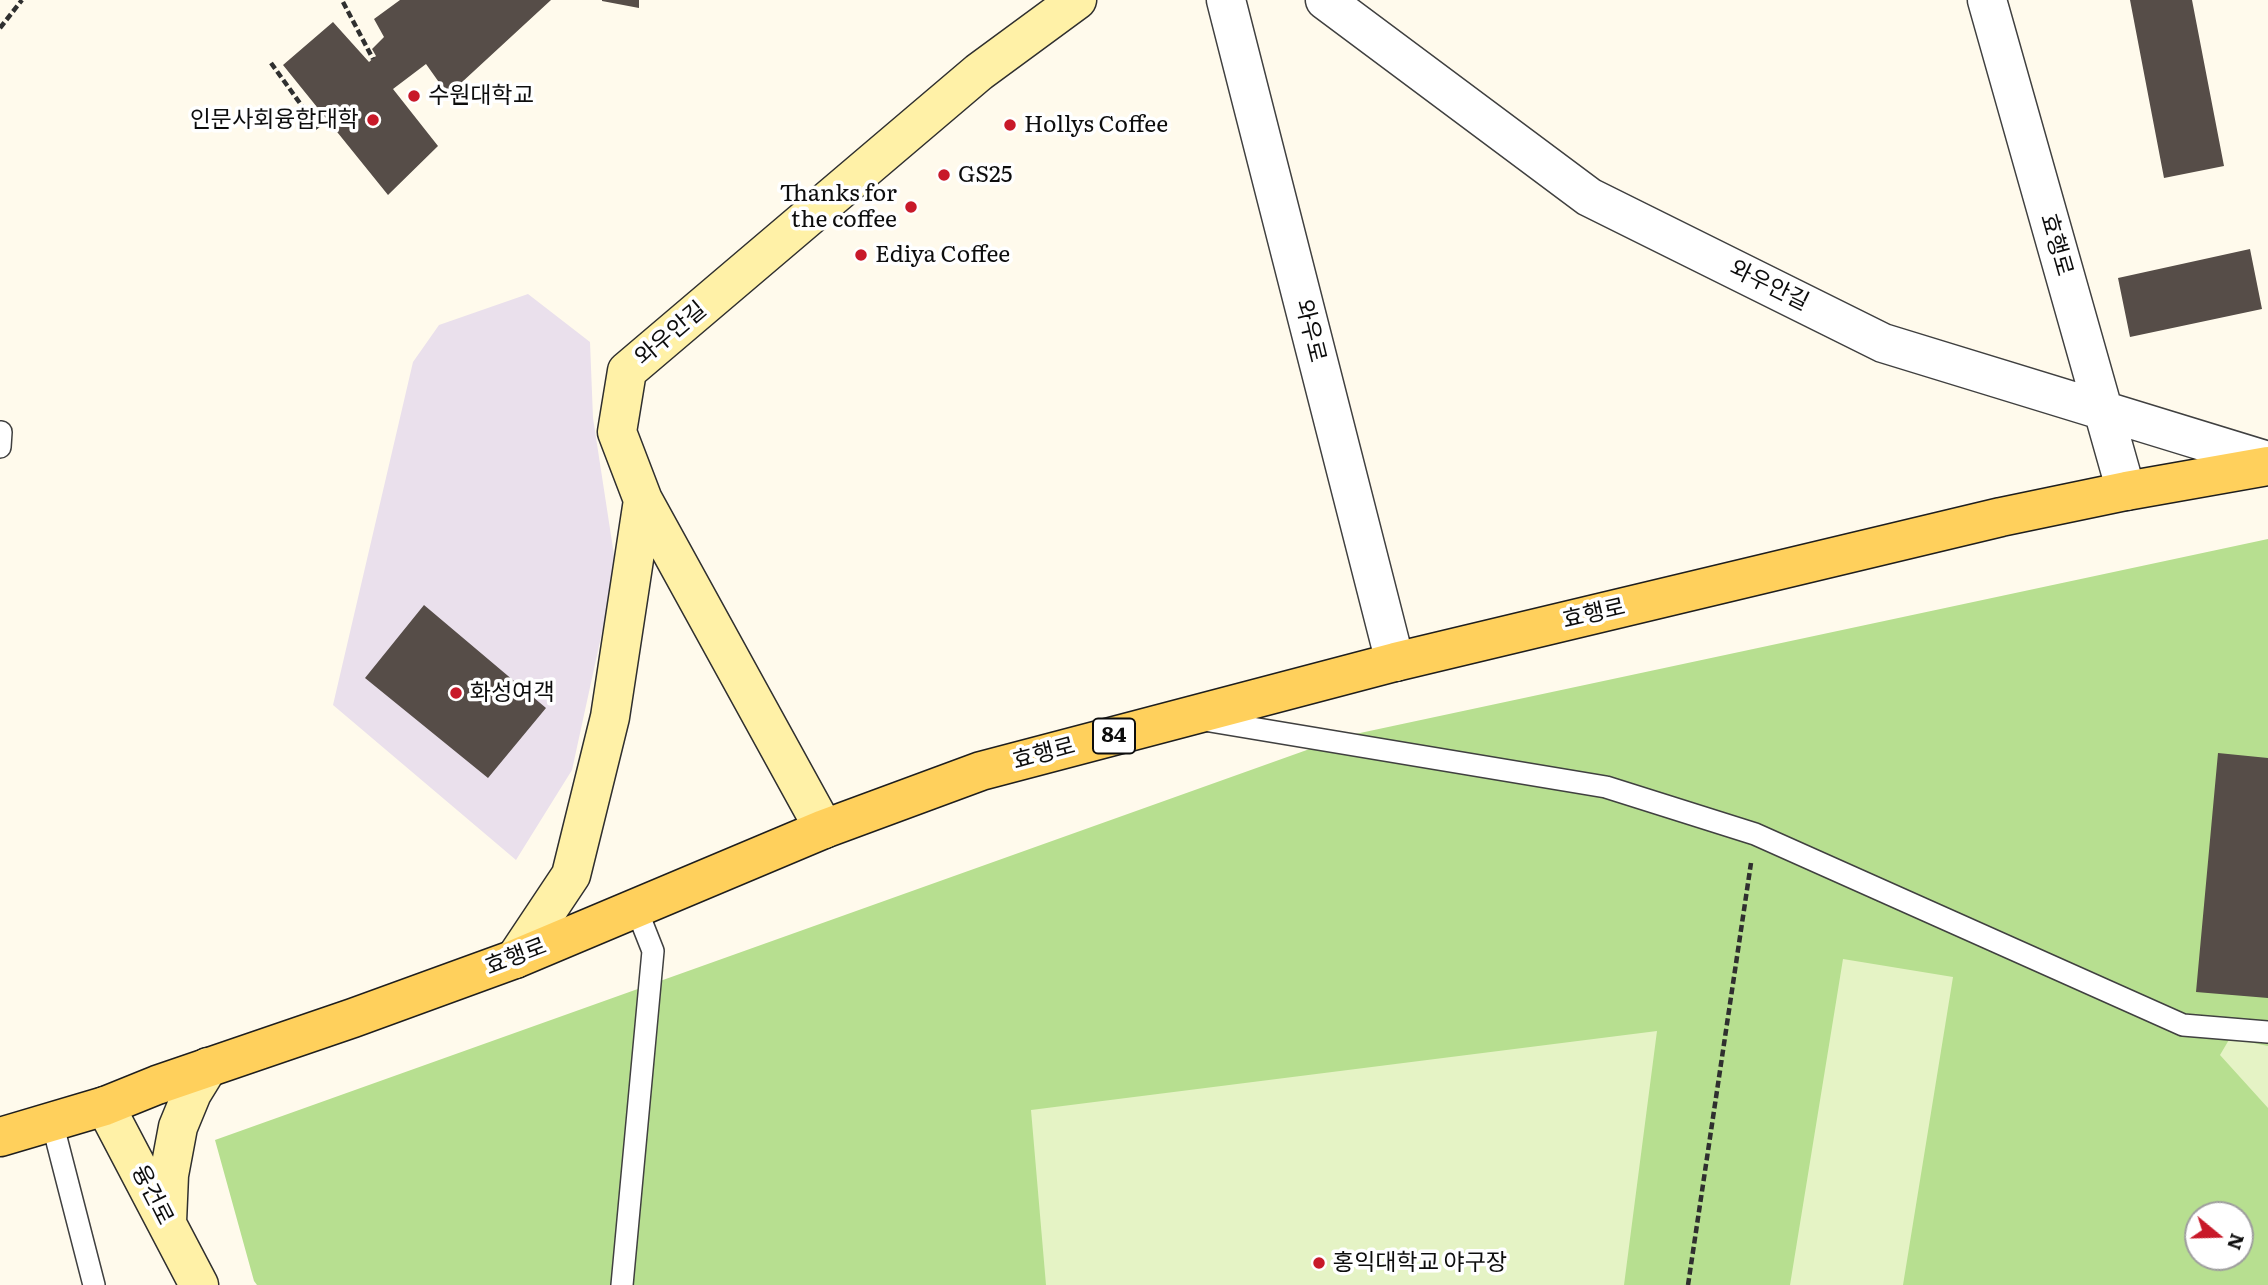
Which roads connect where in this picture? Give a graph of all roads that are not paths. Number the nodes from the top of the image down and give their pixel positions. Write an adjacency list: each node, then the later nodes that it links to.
1 (1077, 0): 11 (street, 와우안길)
2 (1226, 0): 12 (street, 와우로)
3 (1325, 0): 5 (street, 와우안길)
4 (1987, 0): 5 (street, 효행로)
5 (2104, 410): 8 (street, 와우안길); 10 (street, 효행로)
6 (1, 432): 7 (lane)
7 (0, 447)
8 (2268, 461)
9 (2268, 466): 10 (main road, 효행로 / 84)
10 (2126, 491): 12 (main road, 효행로 / 84)
11 (643, 500): 14 (street, 와우안길); 16 (street)
12 (1395, 662): 13 (main road, 효행로 / 84)
13 (1185, 717): 14 (main road, 효행로 / 84); 17 (lane)
14 (824, 829): 15 (main road, 효행로 / 84)
15 (636, 908): 16 (main road, 효행로 / 84); 25 (lane)
16 (515, 959): 18 (main road, 효행로 / 84)
17 (2268, 1032)
18 (208, 1067): 19 (main road, 효행로 / 84); 22 (street)
19 (105, 1106): 20 (main road, 효행로 / 84); 22 (street, 융건로)
20 (52, 1122): 21 (main road, 효행로 / 84); 23 (lane)
21 (0, 1138)
22 (167, 1224): 24 (street, 융건로)
23 (94, 1285)
24 (199, 1285)
25 (622, 1285)

